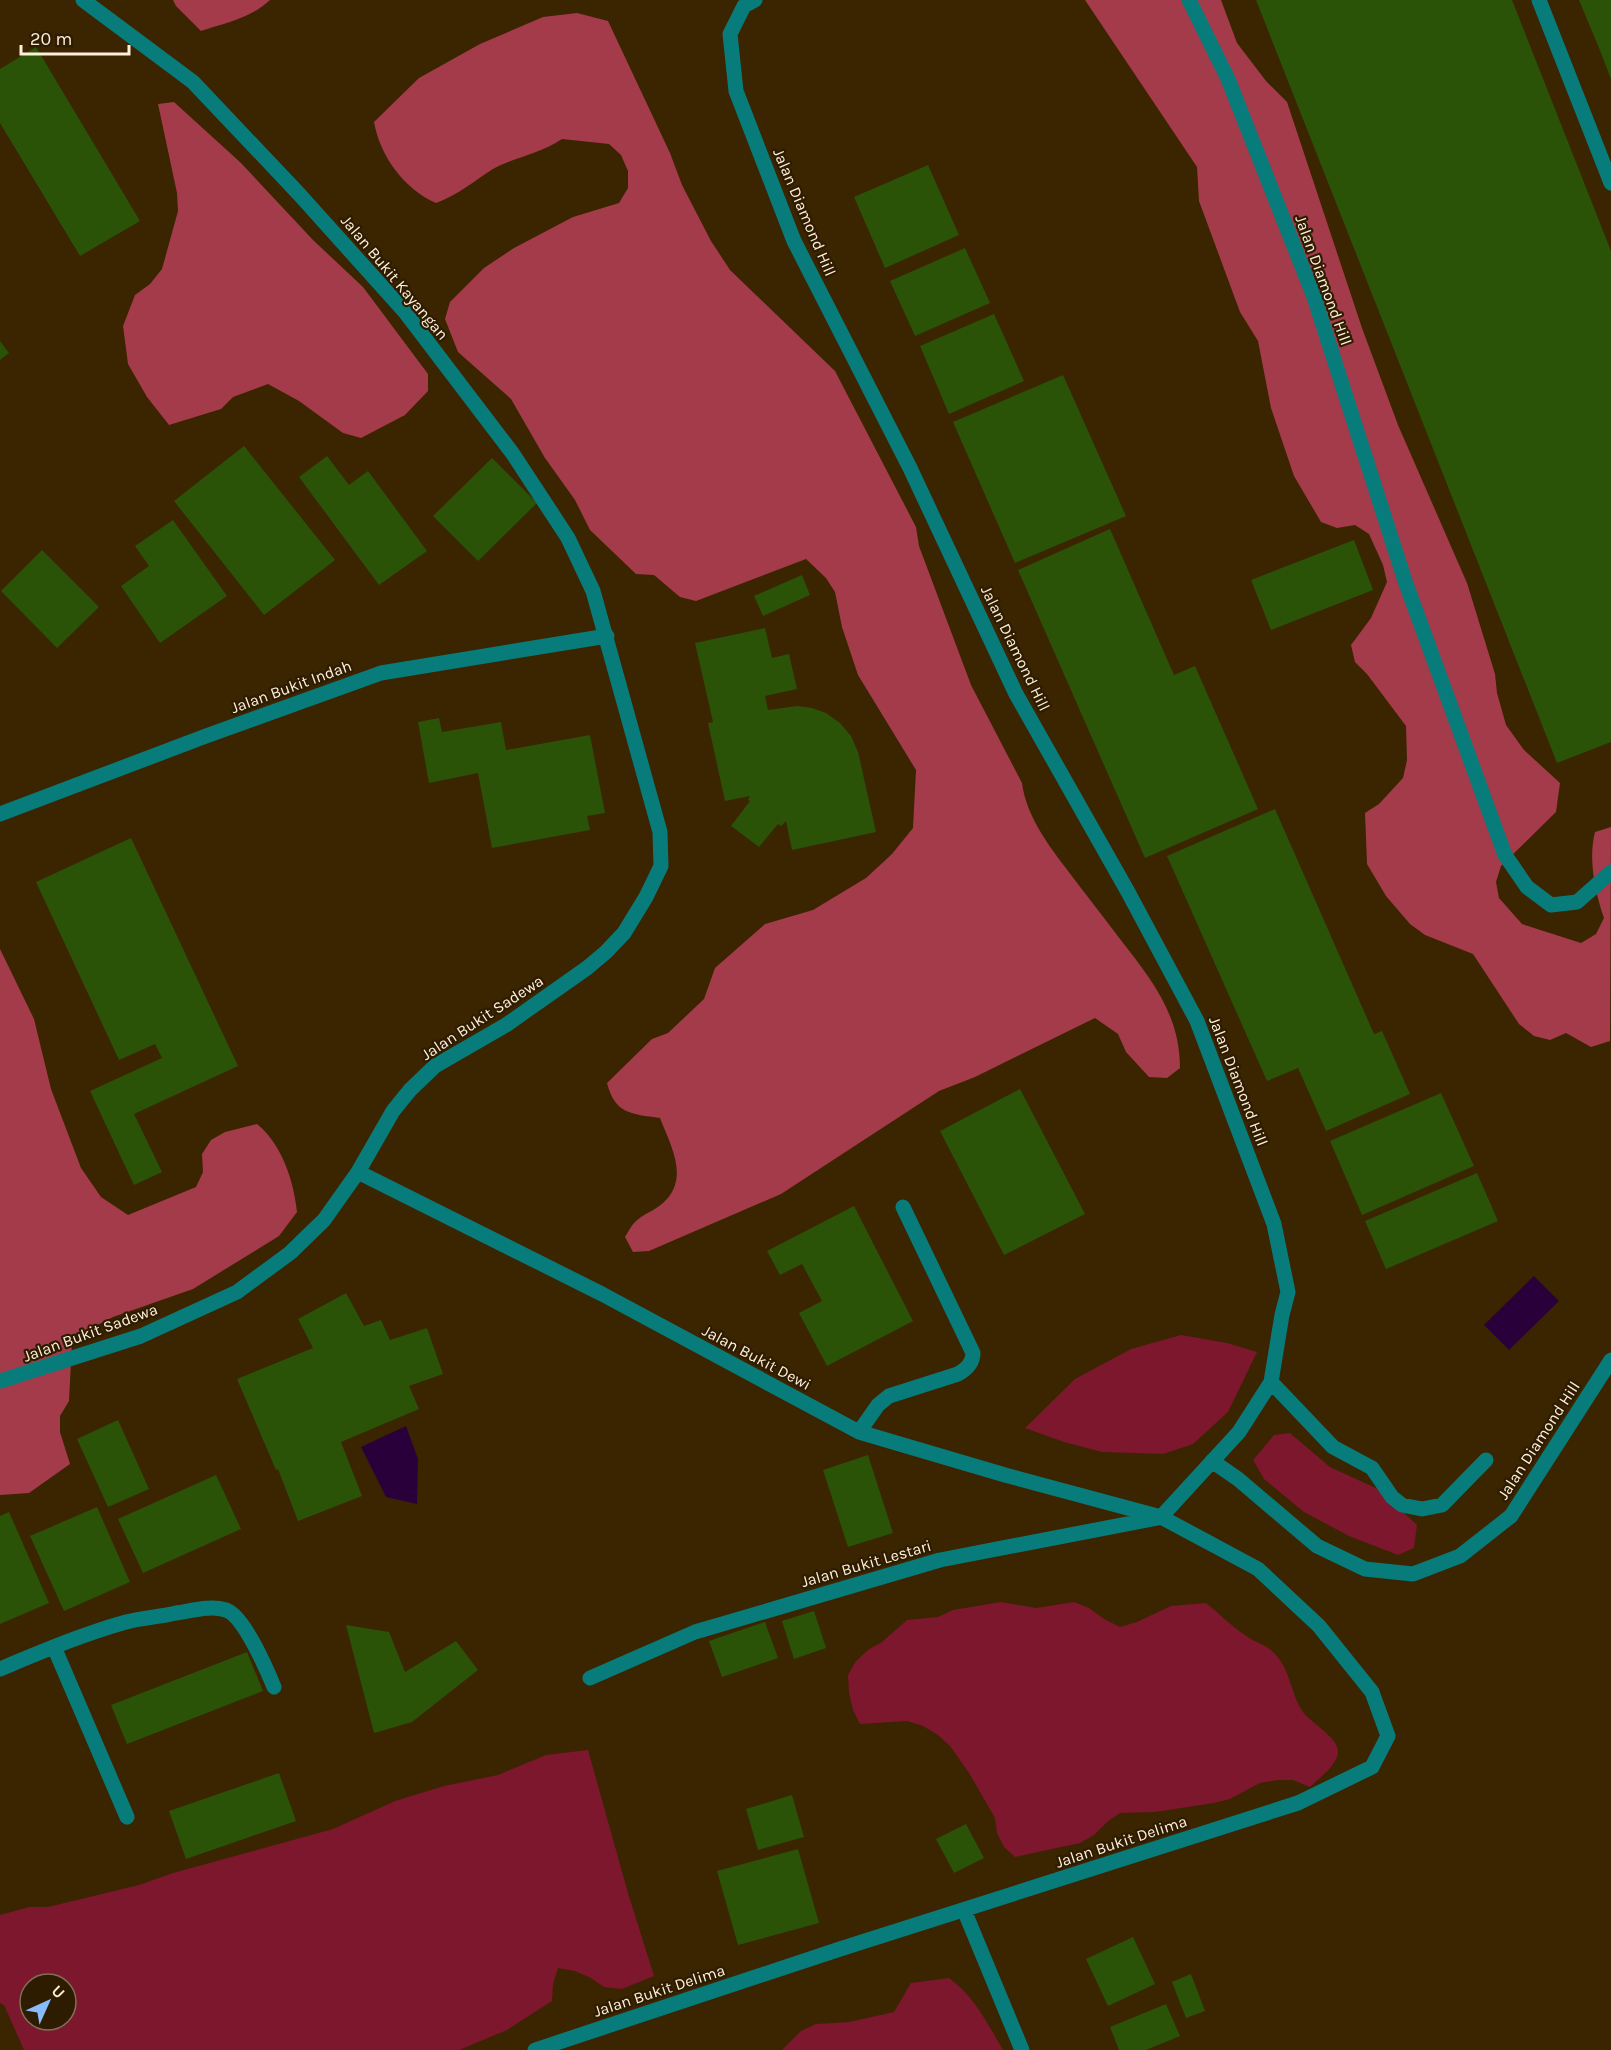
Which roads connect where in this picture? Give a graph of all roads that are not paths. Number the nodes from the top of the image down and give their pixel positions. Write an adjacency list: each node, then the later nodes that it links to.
1 (83, 0): 6 (street, Jalan Bukit Kayangan)
2 (755, 0): 13 (street, Jalan Diamond Hill)
3 (1189, 0): 8 (street, Jalan Diamond Hill)
4 (1539, 0): 5 (street)
5 (1611, 183)
6 (607, 636): 7 (street, Jalan Bukit Indah); 9 (street, Jalan Bukit Sadewa)
7 (0, 814)
8 (1611, 872)
9 (357, 1172): 12 (street, Jalan Bukit Sadewa); 14 (street, Jalan Bukit Dewi)
10 (903, 1207): 14 (street)
11 (1611, 1360): 16 (street, Jalan Diamond Hill)
12 (0, 1381)
13 (1272, 1382): 15 (street); 16 (street)
14 (859, 1432): 17 (street, Jalan Bukit Dewi)
15 (1486, 1460)
16 (1212, 1461): 17 (street)
17 (1161, 1517): 20 (street, Jalan Bukit Lestari); 23 (street, Jalan Bukit Delima)
18 (54, 1647): 19 (street); 21 (street); 22 (street)
19 (0, 1669)
20 (590, 1678)
21 (274, 1687)
22 (127, 1817)
23 (964, 1910): 24 (street, Jalan Bukit Delima); 25 (street)
24 (535, 2050)
25 (1022, 2050)

